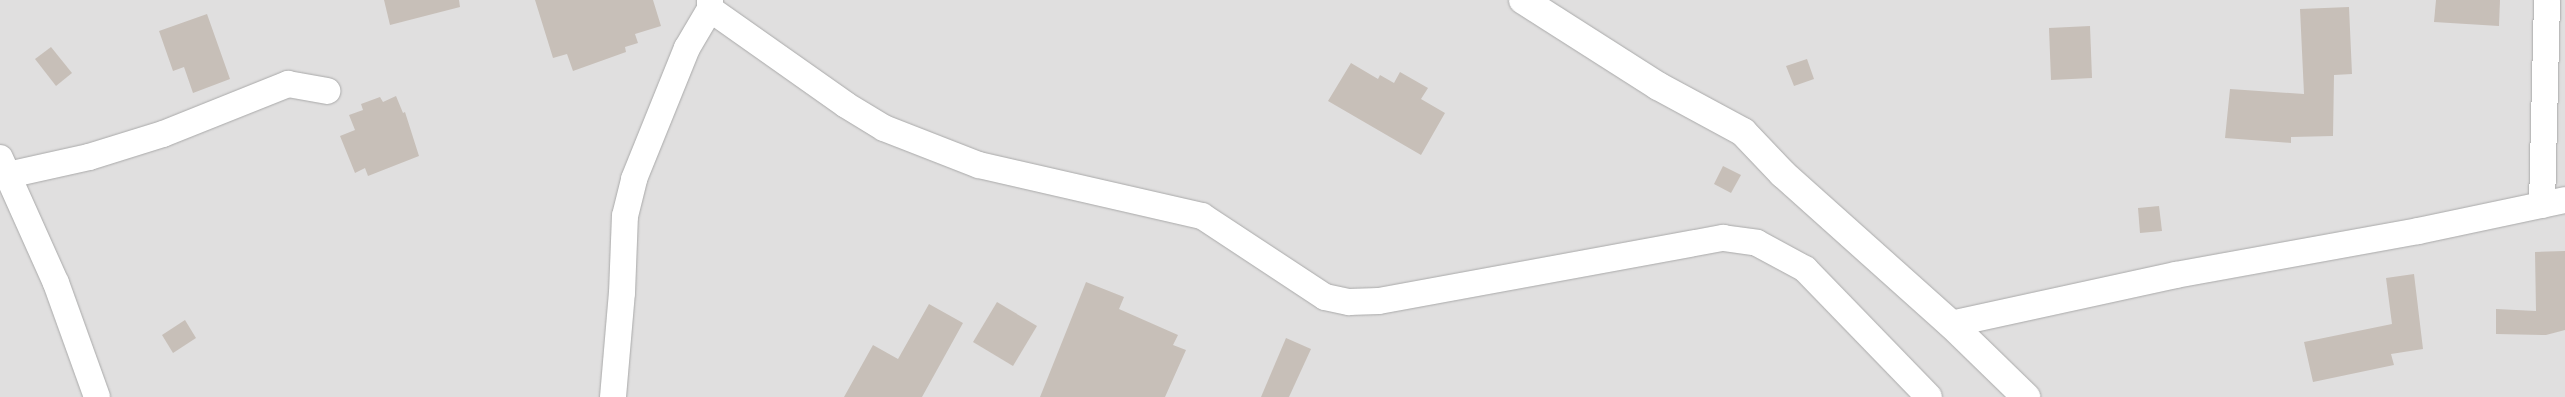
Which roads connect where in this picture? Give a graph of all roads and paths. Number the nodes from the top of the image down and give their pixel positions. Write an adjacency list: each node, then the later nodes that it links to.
1 (1523, 0): 7 (street)
2 (2547, 0): 6 (street)
3 (710, 4): 9 (street); 10 (street)
4 (327, 91): 5 (street)
5 (4, 167): 8 (street)
6 (2553, 203): 7 (street)
7 (1951, 324): 11 (street)
8 (97, 397)
9 (613, 397)
10 (1929, 397)
11 (2026, 397)

